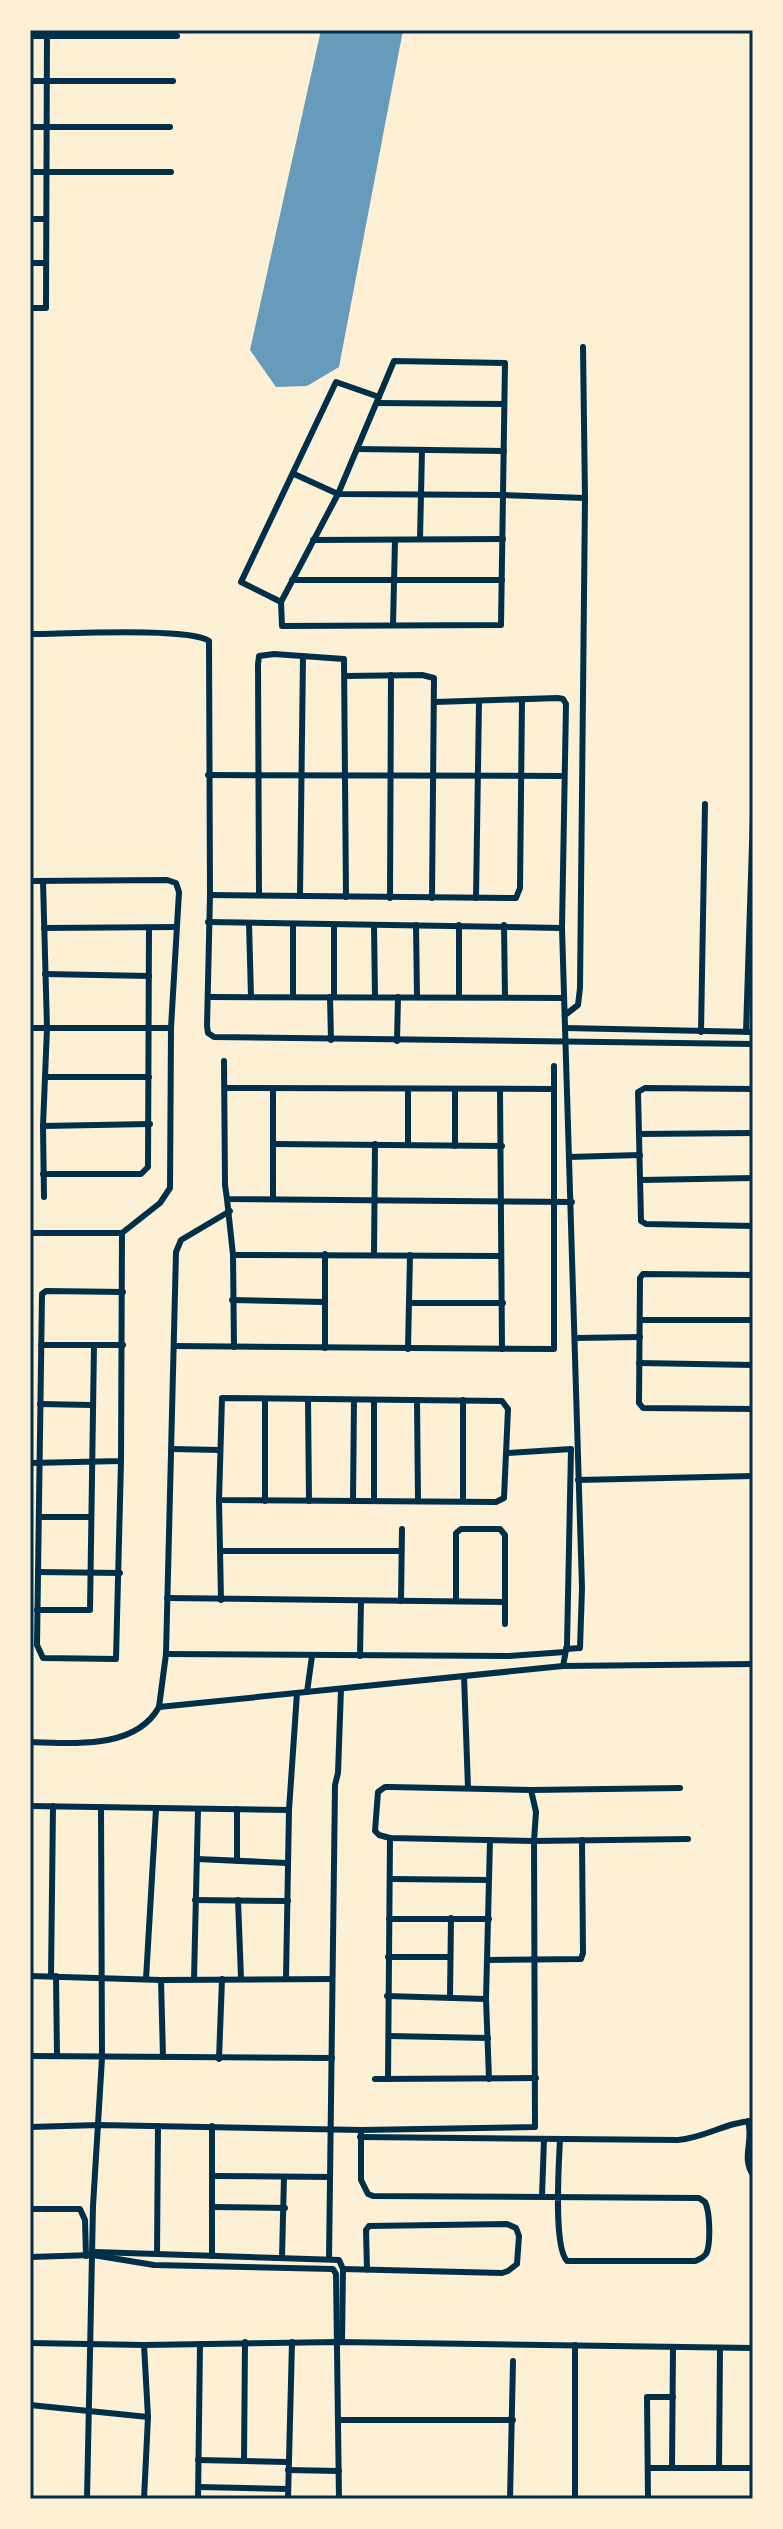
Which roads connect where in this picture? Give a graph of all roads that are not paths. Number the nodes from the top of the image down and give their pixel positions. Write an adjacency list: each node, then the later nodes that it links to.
1 (46, 33): 2 (street); 3 (street); 5 (street)
2 (30, 36)
3 (177, 36)
4 (30, 81): 5 (street)
5 (45, 81): 6 (street); 8 (street)
6 (173, 81)
7 (30, 127): 8 (street)
8 (46, 127): 9 (street); 11 (street)
9 (170, 127)
10 (30, 172): 11 (street)
11 (46, 172): 12 (street); 14 (street)
12 (171, 172)
13 (30, 219): 14 (street)
14 (46, 219): 16 (street)
15 (30, 263): 16 (street)
16 (46, 263): 17 (street)
17 (30, 308)
18 (583, 347): 28 (street)
19 (378, 400): 20 (street); 20 (street); 21 (street); 24 (street)
20 (504, 404): 23 (street)
21 (357, 449): 22 (street); 25 (street)
22 (422, 450): 23 (street); 26 (street)
23 (504, 451): 27 (street)
24 (294, 474): 25 (street); 36 (street)
25 (338, 494): 26 (street); 31 (street)
26 (421, 495): 27 (street); 29 (street)
27 (504, 495): 28 (street); 30 (street)
28 (585, 498): 89 (street)
29 (420, 539): 30 (street); 32 (street)
30 (503, 539): 34 (street)
31 (313, 540): 32 (street); 33 (street)
32 (395, 540): 35 (street)
33 (292, 580): 35 (street); 36 (street)
34 (502, 580): 35 (street); 37 (street)
35 (394, 581): 37 (street)
36 (281, 602): 37 (street)
37 (393, 625)
38 (30, 634): 45 (street)
39 (303, 656): 41 (street); 46 (street); 47 (street)
40 (391, 675): 41 (street); 43 (street); 50 (street)
41 (345, 676): 49 (street)
42 (522, 700): 44 (street); 48 (street); 53 (street)
43 (435, 702): 44 (street); 51 (street)
44 (479, 702): 52 (street)
45 (208, 775): 46 (street); 58 (street)
46 (260, 776): 47 (street); 59 (street)
47 (301, 776): 49 (street); 60 (street)
48 (564, 776): 53 (street); 76 (street)
49 (345, 777): 50 (street); 61 (street)
50 (390, 777): 51 (street); 62 (street)
51 (434, 777): 52 (street); 63 (street)
52 (478, 777): 53 (street); 64 (street)
53 (522, 777): 64 (street)
54 (705, 804): 95 (street)
55 (753, 813): 96 (street)
56 (30, 881): 57 (street)
57 (43, 881): 73 (street); 74 (street)
58 (210, 895): 59 (street); 65 (street)
59 (259, 895): 60 (street)
60 (300, 896): 61 (street)
61 (346, 897): 62 (street)
62 (390, 898): 63 (street)
63 (432, 898): 64 (street)
64 (476, 898)
65 (208, 922): 66 (street); 79 (street)
66 (249, 923): 67 (street); 80 (street)
67 (293, 924): 68 (street); 81 (street)
68 (334, 925): 69 (street); 82 (street)
69 (374, 925): 70 (street); 83 (street)
70 (416, 925): 71 (street); 85 (street)
71 (459, 925): 72 (street); 86 (street)
72 (504, 925): 76 (street); 87 (street)
73 (176, 927): 75 (street); 93 (street)
74 (44, 928): 75 (street); 77 (street)
75 (149, 928): 78 (street)
76 (562, 928): 88 (street)
77 (45, 974): 78 (street); 92 (street)
78 (149, 976): 90 (street)
79 (209, 997): 80 (street); 97 (street)
80 (251, 997): 81 (street)
81 (293, 997): 82 (street)
82 (332, 997): 83 (street); 97 (street)
83 (375, 997): 84 (street)
84 (398, 997): 85 (street); 98 (street)
85 (417, 997): 86 (street)
86 (459, 997): 87 (street)
87 (505, 997): 88 (street)
88 (564, 998): 89 (street)
89 (565, 1015): 94 (street)
90 (150, 1027): 92 (street); 93 (street); 104 (street)
91 (30, 1028): 92 (street)
92 (47, 1028): 103 (street)
93 (171, 1028): 136 (street)
94 (565, 1028): 95 (street); 99 (street)
95 (701, 1032): 96 (street)
96 (750, 1032)
97 (331, 1040): 98 (street)
98 (397, 1041): 99 (street)
99 (566, 1042): 100 (street); 122 (street)
100 (753, 1044)
101 (224, 1061): 105 (street)
102 (554, 1066): 108 (street)
103 (45, 1077): 104 (street); 113 (street)
104 (149, 1077): 112 (street)
105 (225, 1088): 106 (street); 128 (street)
106 (273, 1089): 107 (street); 116 (street)
107 (408, 1089): 110 (street); 118 (street)
108 (553, 1089): 111 (street); 131 (street)
109 (753, 1089): 115 (street)
110 (455, 1090): 111 (street); 119 (street)
111 (500, 1090): 120 (street)
112 (150, 1124): 113 (street); 123 (street)
113 (43, 1126): 123 (street)
114 (753, 1133): 115 (street)
115 (640, 1134): 121 (street)
116 (273, 1144): 117 (street); 129 (street)
117 (375, 1144): 118 (street); 127 (street)
118 (408, 1145): 119 (street)
119 (455, 1146): 120 (street)
120 (502, 1146): 130 (street)
121 (640, 1155): 122 (street); 125 (street)
122 (569, 1157): 132 (street)
123 (43, 1174): 126 (street)
124 (753, 1178): 125 (street)
125 (641, 1180): 134 (street)
126 (44, 1197)
127 (374, 1198): 129 (street); 130 (street); 139 (street)
128 (227, 1199): 129 (street); 133 (street)
129 (273, 1199)
130 (502, 1200): 131 (street); 141 (street)
131 (556, 1201): 132 (street); 159 (street)
132 (572, 1202): 151 (street)
133 (230, 1211): 138 (street); 155 (street)
134 (753, 1226)
135 (30, 1233): 136 (street)
136 (122, 1233): 143 (street)
137 (325, 1254): 138 (street); 139 (street); 145 (street)
138 (233, 1255): 144 (street)
139 (374, 1255): 140 (street)
140 (410, 1255): 141 (street); 146 (street)
141 (501, 1256): 147 (street)
142 (753, 1275): 148 (street)
143 (123, 1292): 152 (street); 154 (street)
144 (232, 1300): 145 (street); 156 (street)
145 (323, 1302): 157 (street)
146 (409, 1303): 147 (street); 158 (street)
147 (503, 1303): 159 (street)
148 (640, 1320): 149 (street); 150 (street)
149 (753, 1320)
150 (640, 1337): 151 (street); 160 (street)
151 (576, 1338): 179 (street)
152 (41, 1345): 153 (street); 168 (street)
153 (94, 1345): 154 (street); 169 (street)
154 (123, 1345): 174 (street)
155 (174, 1346): 156 (street); 171 (street)
156 (234, 1347): 157 (street)
157 (325, 1348): 158 (street)
158 (408, 1349): 159 (street)
159 (502, 1349)
160 (639, 1363): 161 (street); 170 (street)
161 (753, 1365)
162 (265, 1399): 163 (street); 172 (street); 182 (street)
163 (308, 1400): 164 (street); 183 (street)
164 (354, 1400): 165 (street); 181 (street)
165 (374, 1400): 166 (street); 184 (street)
166 (417, 1400): 167 (street); 185 (street)
167 (463, 1400): 173 (street); 186 (street)
168 (40, 1404): 169 (street); 177 (street)
169 (92, 1405): 175 (street)
170 (753, 1409)
171 (173, 1449): 172 (street); 195 (street)
172 (219, 1450): 180 (street)
173 (507, 1453): 186 (street); 203 (street)
174 (121, 1461): 175 (street); 194 (street)
175 (92, 1462): 177 (street); 188 (street)
176 (30, 1463): 177 (street)
177 (40, 1463): 187 (street)
178 (753, 1476): 179 (street)
179 (578, 1480): 203 (street)
180 (219, 1500): 182 (street); 190 (street)
181 (353, 1500): 183 (street); 184 (street)
182 (265, 1501): 183 (street)
183 (309, 1501)
184 (374, 1501): 185 (street)
185 (418, 1501): 186 (street)
186 (463, 1501)
187 (39, 1517): 188 (street); 192 (street)
188 (91, 1517): 193 (street)
189 (402, 1529): 191 (street)
190 (221, 1551): 191 (street); 196 (street)
191 (401, 1551): 198 (street)
192 (38, 1572): 193 (street); 201 (street)
193 (90, 1573): 194 (street); 201 (street)
194 (120, 1573): 201 (street)
195 (167, 1598): 196 (street); 204 (street)
196 (221, 1600): 197 (street)
197 (361, 1601): 198 (street); 206 (street)
198 (401, 1601): 199 (street)
199 (456, 1601): 200 (street); 200 (street)
200 (505, 1602): 202 (street)
201 (37, 1610)
202 (505, 1624)
203 (566, 1650): 206 (street); 208 (street)
204 (166, 1654): 205 (street); 213 (street)
205 (312, 1656): 206 (street); 211 (street)
206 (360, 1656)
207 (753, 1664): 208 (street)
208 (563, 1666): 209 (street)
209 (464, 1676): 210 (street); 215 (street)
210 (341, 1689): 211 (street); 253 (street)
211 (307, 1692): 212 (street)
212 (297, 1693): 213 (street); 224 (street)
213 (159, 1707): 214 (street)
214 (30, 1742)
215 (468, 1788): 217 (street); 225 (street)
216 (680, 1788): 217 (street)
217 (531, 1790): 229 (street)
218 (30, 1806): 219 (street)
219 (53, 1806): 220 (street); 246 (street)
220 (101, 1807): 221 (street); 249 (street)
221 (156, 1809): 223 (street); 250 (street)
222 (237, 1809): 223 (street); 224 (street); 231 (street)
223 (198, 1810): 230 (street)
224 (289, 1810): 232 (street)
225 (390, 1838): 227 (street); 233 (street)
226 (688, 1839): 228 (street)
227 (490, 1840): 229 (street); 234 (street)
228 (582, 1840): 229 (street); 244 (street)
229 (534, 1841): 244 (street)
230 (197, 1859): 231 (street); 235 (street)
231 (237, 1861): 232 (street)
232 (287, 1863): 237 (street)
233 (391, 1879): 234 (street); 239 (street)
234 (489, 1880): 240 (street)
235 (195, 1900): 236 (street); 251 (street)
236 (238, 1900): 237 (street); 247 (street)
237 (288, 1901): 248 (street)
238 (451, 1918): 239 (street); 240 (street); 242 (street)
239 (389, 1919): 241 (street)
240 (489, 1919): 243 (street)
241 (388, 1957): 242 (street); 255 (street)
242 (450, 1957): 256 (street)
243 (488, 1960): 244 (street); 257 (street)
244 (535, 1960): 266 (street)
245 (30, 1976): 246 (street)
246 (54, 1976): 249 (street); 261 (street)
247 (241, 1978): 248 (street); 252 (street)
248 (286, 1978): 253 (street)
249 (100, 1979): 250 (street); 263 (street)
250 (146, 1979): 254 (street)
251 (194, 1979): 252 (street); 254 (street)
252 (222, 1979): 265 (street)
253 (332, 1979): 264 (street)
254 (161, 1980): 262 (street)
255 (387, 1996): 256 (street); 258 (street)
256 (450, 1997): 257 (street)
257 (486, 1999): 259 (street)
258 (389, 2036): 259 (street); 268 (street)
259 (488, 2038): 269 (street)
260 (30, 2056): 261 (street)
261 (57, 2056): 263 (street)
262 (163, 2057): 263 (street); 265 (street)
263 (102, 2058): 271 (street)
264 (332, 2058): 265 (street); 275 (street)
265 (219, 2059)
266 (536, 2078): 269 (street); 276 (street)
267 (375, 2079): 268 (street)
268 (388, 2079): 269 (street)
269 (489, 2079)
270 (750, 2121): 278 (street); 281 (street)
271 (99, 2125): 272 (street); 274 (street); 291 (street)
272 (158, 2126): 273 (street); 290 (street)
273 (212, 2126): 275 (street); 282 (street)
274 (30, 2127)
275 (331, 2128): 276 (street); 284 (street)
276 (360, 2133): 277 (street); 286 (street)
277 (544, 2139): 278 (street); 280 (street)
278 (560, 2139): 279 (street)
279 (559, 2163): 280 (street); 285 (street)
280 (543, 2164): 286 (street)
281 (753, 2175)
282 (212, 2176): 283 (street); 287 (street)
283 (284, 2177): 284 (street); 288 (street)
284 (330, 2177): 295 (street)
285 (558, 2195): 285 (street); 286 (street)
286 (542, 2196)
287 (212, 2207): 288 (street); 292 (street)
288 (285, 2208): 294 (street)
289 (30, 2209): 291 (street)
290 (157, 2253): 291 (street); 292 (street)
291 (91, 2254): 293 (street); 300 (street); 302 (street)
292 (212, 2256): 294 (street)
293 (30, 2257)
294 (282, 2257): 295 (street)
295 (329, 2259): 296 (street)
296 (343, 2269): 297 (street); 300 (street)
297 (367, 2270): 297 (street)
298 (245, 2342): 299 (street); 303 (street); 317 (street)
299 (292, 2342): 300 (street); 318 (street)
300 (340, 2342): 305 (street); 314 (street)
301 (30, 2343): 302 (street)
302 (91, 2343): 304 (street); 312 (street)
303 (200, 2344): 304 (street); 316 (street)
304 (144, 2345): 313 (street)
305 (575, 2345): 306 (street); 334 (street)
306 (673, 2348): 307 (street); 310 (street)
307 (720, 2348): 308 (street); 321 (street)
308 (753, 2348)
309 (513, 2361): 315 (street)
310 (673, 2397): 319 (street); 320 (street)
311 (30, 2405): 312 (street)
312 (89, 2411): 313 (street); 327 (street)
313 (148, 2417): 328 (street)
314 (339, 2420): 315 (street); 323 (street)
315 (513, 2420): 333 (street)
316 (198, 2460): 317 (street); 324 (street)
317 (244, 2460): 318 (street)
318 (288, 2466): 323 (street); 326 (street)
319 (649, 2468): 320 (street); 335 (street)
320 (672, 2468): 321 (street)
321 (719, 2468): 322 (street)
322 (753, 2468)
323 (339, 2471): 332 (street)
324 (199, 2487): 325 (street); 329 (street)
325 (244, 2488): 326 (street); 330 (street)
326 (288, 2489): 331 (street)
327 (87, 2499)
328 (144, 2499)
329 (198, 2499)
330 (243, 2499)
331 (288, 2499)
332 (339, 2499)
333 (510, 2499)
334 (575, 2499)
335 (648, 2499)

